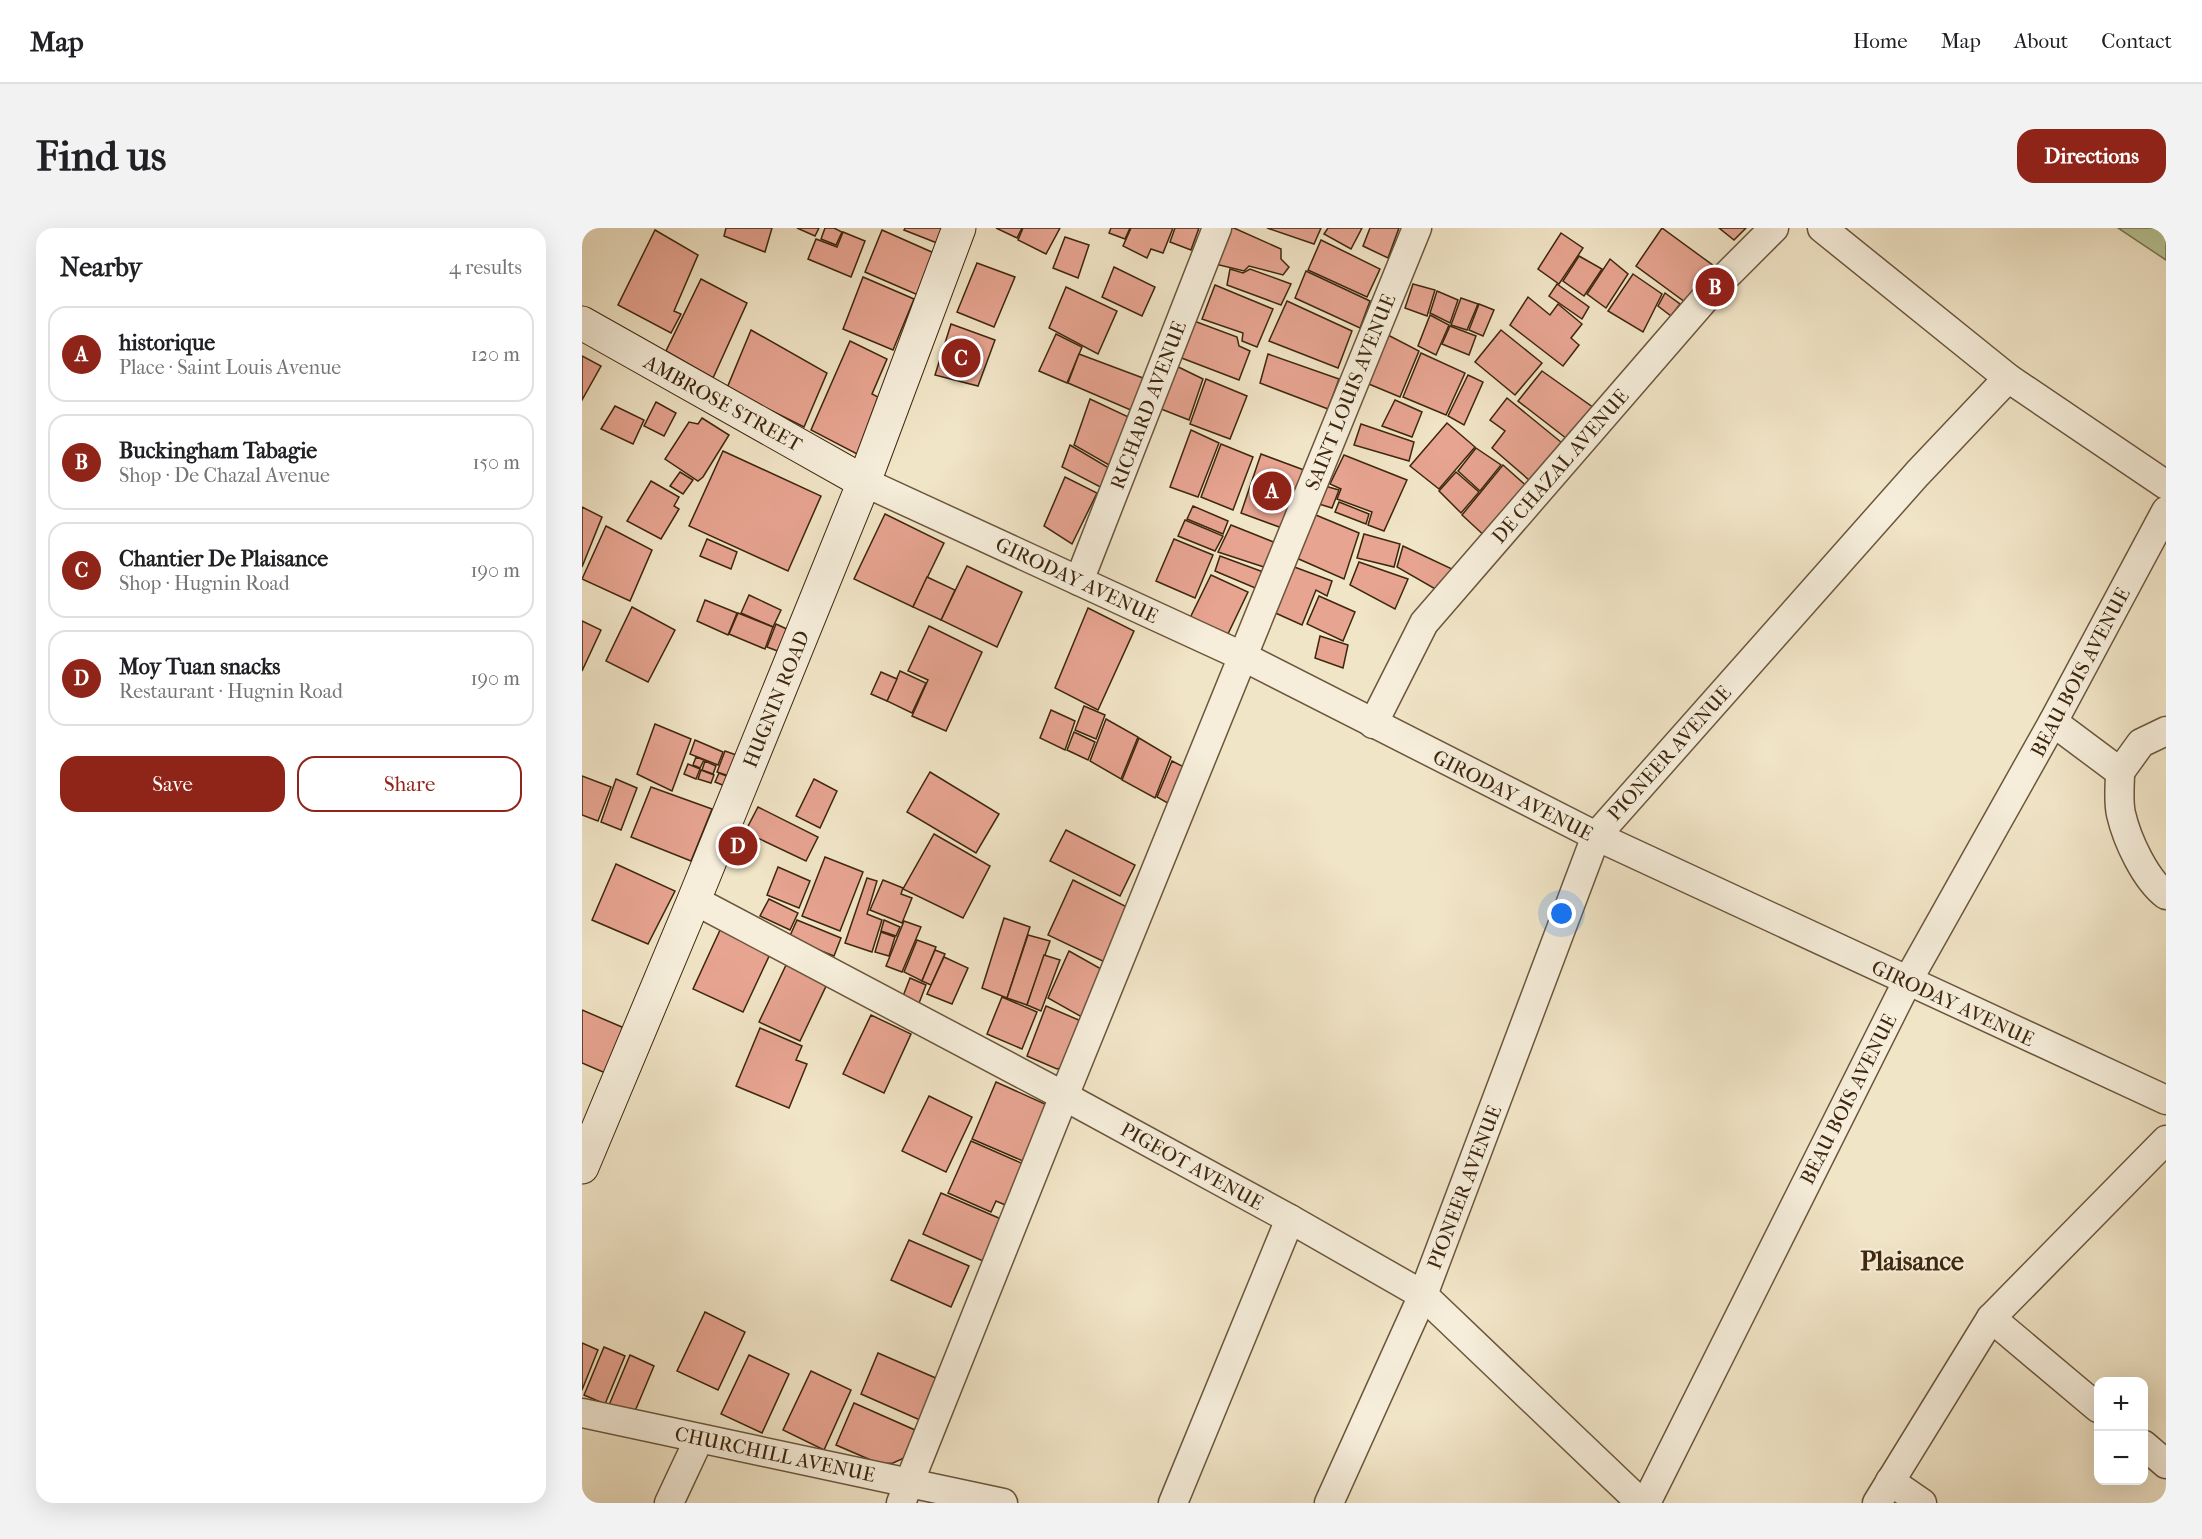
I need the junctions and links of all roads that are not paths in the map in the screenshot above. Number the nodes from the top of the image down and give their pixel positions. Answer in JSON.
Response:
{"nodes":[{"id":1,"x":959,"y":228,"type":"edge"},
{"id":2,"x":1218,"y":228,"type":"edge"},
{"id":3,"x":1417,"y":228,"type":"edge"},
{"id":4,"x":1774,"y":228,"type":"edge"},
{"id":5,"x":1822,"y":228,"type":"edge"},
{"id":6,"x":582,"y":324,"type":"edge"},
{"id":7,"x":2008,"y":378,"type":"junction"},
{"id":8,"x":864,"y":482,"type":"junction"},
{"id":9,"x":2166,"y":485,"type":"edge"},
{"id":10,"x":2166,"y":511,"type":"edge"},
{"id":11,"x":1079,"y":581,"type":"junction"},
{"id":12,"x":1242,"y":656,"type":"junction"},
{"id":13,"x":2053,"y":722,"type":"junction"},
{"id":14,"x":1373,"y":724,"type":"junction"},
{"id":15,"x":2166,"y":731,"type":"edge"},
{"id":16,"x":2120,"y":772,"type":"junction"},
{"id":17,"x":1596,"y":836,"type":"junction"},
{"id":18,"x":2166,"y":895,"type":"edge"},
{"id":19,"x":694,"y":900,"type":"junction"},
{"id":20,"x":1907,"y":982,"type":"junction"},
{"id":21,"x":1064,"y":1096,"type":"junction"},
{"id":22,"x":2166,"y":1100,"type":"edge"},
{"id":23,"x":2166,"y":1140,"type":"edge"},
{"id":24,"x":582,"y":1167,"type":"edge"},
{"id":25,"x":1290,"y":1219,"type":"junction"},
{"id":26,"x":1423,"y":1295,"type":"junction"},
{"id":27,"x":1991,"y":1318,"type":"junction"},
{"id":28,"x":2094,"y":1405,"type":"edge"},
{"id":29,"x":582,"y":1413,"type":"edge"},
{"id":30,"x":699,"y":1439,"type":"junction"},
{"id":31,"x":2148,"y":1448,"type":"edge"},
{"id":32,"x":2166,"y":1464,"type":"edge"},
{"id":33,"x":1883,"y":1492,"type":"edge"},
{"id":34,"x":905,"y":1493,"type":"edge"},
{"id":35,"x":669,"y":1503,"type":"edge"},
{"id":36,"x":1003,"y":1503,"type":"edge"},
{"id":37,"x":1173,"y":1503,"type":"edge"},
{"id":38,"x":1329,"y":1503,"type":"edge"},
{"id":39,"x":1643,"y":1503,"type":"edge"},
{"id":40,"x":1922,"y":1503,"type":"edge"}],
"edges":[{"from":1,"to":8,"type":"main road","name":"HUGNIN ROAD"},
{"from":2,"to":11,"type":"street","name":"RICHARD AVENUE"},
{"from":3,"to":12,"type":"street","name":"SAINT LOUIS AVENUE"},
{"from":4,"to":14,"type":"street","name":"DE CHAZAL AVENUE"},
{"from":5,"to":7,"type":"street"},
{"from":6,"to":8,"type":"main road","name":"AMBROSE STREET"},
{"from":7,"to":9,"type":"street"},
{"from":7,"to":17,"type":"street","name":"PIONEER AVENUE"},
{"from":8,"to":11,"type":"street","name":"GIRODAY AVENUE"},
{"from":8,"to":19,"type":"main road","name":"HUGNIN ROAD"},
{"from":10,"to":13,"type":"street","name":"BEAU BOIS AVENUE"},
{"from":11,"to":12,"type":"street","name":"GIRODAY AVENUE"},
{"from":12,"to":14,"type":"street","name":"GIRODAY AVENUE"},
{"from":12,"to":21,"type":"street","name":"SAINT LOUIS AVENUE"},
{"from":13,"to":16,"type":"street"},
{"from":13,"to":20,"type":"street","name":"BEAU BOIS AVENUE"},
{"from":14,"to":17,"type":"street","name":"GIRODAY AVENUE"},
{"from":15,"to":16,"type":"street"},
{"from":16,"to":18,"type":"street"},
{"from":17,"to":20,"type":"street","name":"GIRODAY AVENUE"},
{"from":17,"to":26,"type":"street","name":"PIONEER AVENUE"},
{"from":19,"to":21,"type":"street","name":"PIGEOT AVENUE"},
{"from":19,"to":24,"type":"main road","name":"HUGNIN ROAD"},
{"from":20,"to":22,"type":"street","name":"GIRODAY AVENUE"},
{"from":20,"to":39,"type":"street","name":"BEAU BOIS AVENUE"},
{"from":21,"to":25,"type":"street","name":"PIGEOT AVENUE"},
{"from":21,"to":34,"type":"street","name":"SAINT LOUIS AVENUE"},
{"from":23,"to":27,"type":"street"},
{"from":25,"to":26,"type":"street","name":"PIGEOT AVENUE"},
{"from":25,"to":37,"type":"street"},
{"from":26,"to":38,"type":"street","name":"PIONEER AVENUE"},
{"from":26,"to":39,"type":"street","name":"PIGEOT AVENUE"},
{"from":27,"to":28,"type":"street"},
{"from":27,"to":33,"type":"street"},
{"from":29,"to":30,"type":"street","name":"CHURCHILL AVENUE"},
{"from":30,"to":34,"type":"street","name":"CHURCHILL AVENUE"},
{"from":30,"to":35,"type":"street"},
{"from":31,"to":32,"type":"street"},
{"from":33,"to":40,"type":"street"},
{"from":34,"to":36,"type":"street","name":"CHURCHILL AVENUE"}]}
